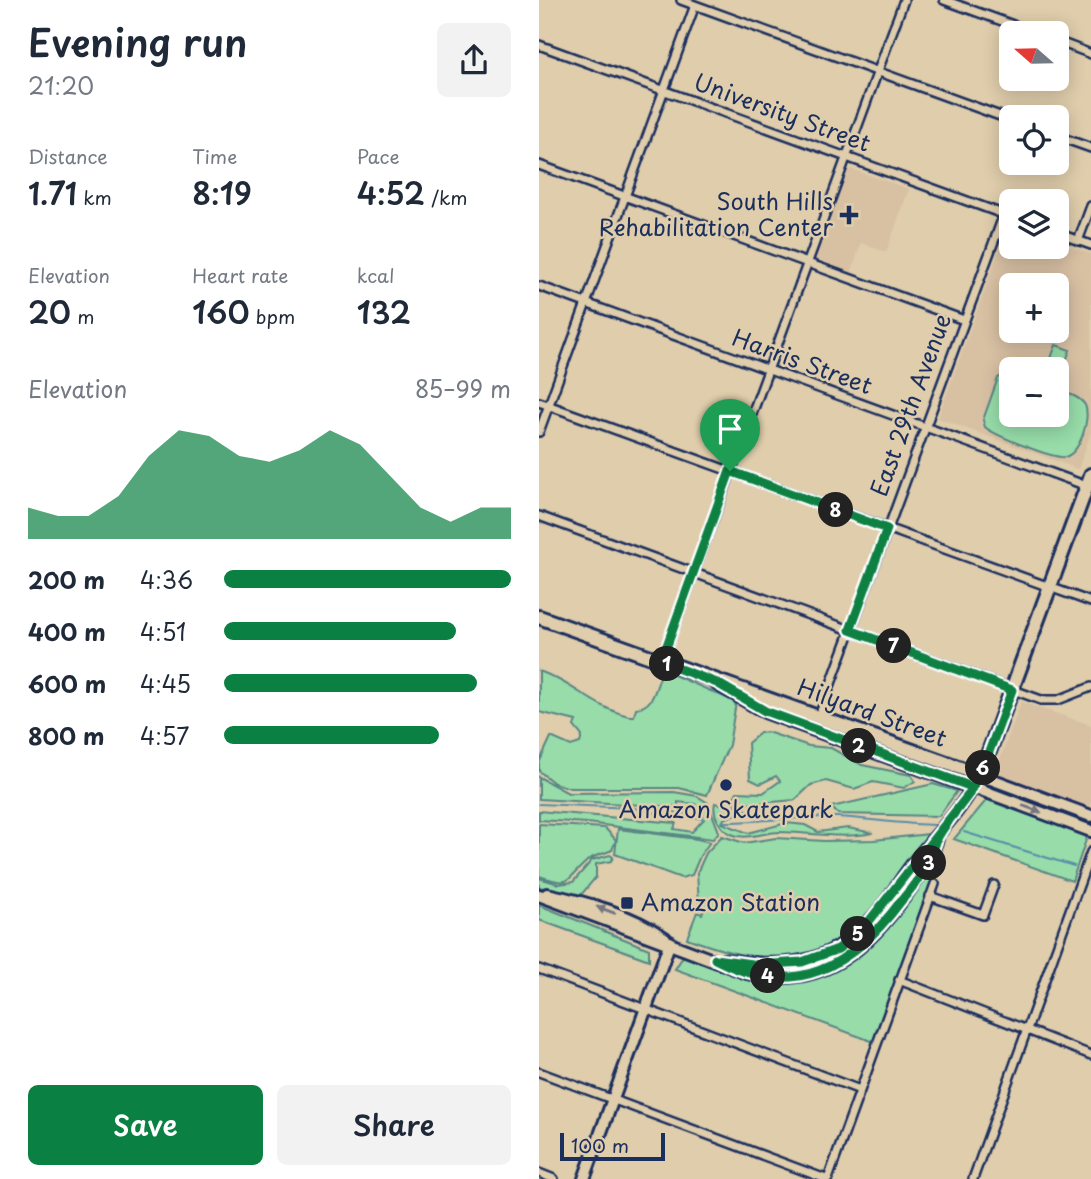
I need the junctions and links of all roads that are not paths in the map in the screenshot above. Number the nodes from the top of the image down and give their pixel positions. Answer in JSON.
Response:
{"nodes":[{"id":1,"x":681,"y":0,"type":"edge"},
{"id":2,"x":904,"y":0,"type":"edge"},
{"id":3,"x":944,"y":0,"type":"edge"},
{"id":4,"x":695,"y":5,"type":"junction"},
{"id":5,"x":1002,"y":21,"type":"edge"},
{"id":6,"x":539,"y":45,"type":"edge"},
{"id":7,"x":1069,"y":46,"type":"edge"},
{"id":8,"x":1091,"y":54,"type":"edge"},
{"id":9,"x":878,"y":71,"type":"junction"},
{"id":10,"x":664,"y":90,"type":"junction"},
{"id":11,"x":999,"y":116,"type":"edge"},
{"id":12,"x":1069,"y":140,"type":"edge"},
{"id":13,"x":1091,"y":148,"type":"edge"},
{"id":14,"x":845,"y":157,"type":"junction"},
{"id":15,"x":539,"y":165,"type":"edge"},
{"id":16,"x":625,"y":197,"type":"junction"},
{"id":17,"x":1091,"y":206,"type":"edge"},
{"id":18,"x":999,"y":212,"type":"edge"},
{"id":19,"x":999,"y":236,"type":"edge"},
{"id":20,"x":1069,"y":238,"type":"edge"},
{"id":21,"x":1078,"y":241,"type":"junction"},
{"id":22,"x":1091,"y":246,"type":"edge"},
{"id":23,"x":807,"y":263,"type":"junction"},
{"id":24,"x":539,"y":286,"type":"edge"},
{"id":25,"x":586,"y":303,"type":"junction"},
{"id":26,"x":964,"y":320,"type":"junction"},
{"id":27,"x":768,"y":370,"type":"junction"},
{"id":28,"x":539,"y":402,"type":"edge"},
{"id":29,"x":549,"y":405,"type":"junction"},
{"id":30,"x":925,"y":427,"type":"junction"},
{"id":31,"x":539,"y":432,"type":"edge"},
{"id":32,"x":730,"y":471,"type":"junction"},
{"id":33,"x":1090,"y":483,"type":"edge"},
{"id":34,"x":539,"y":516,"type":"edge"},
{"id":35,"x":887,"y":529,"type":"junction"},
{"id":36,"x":694,"y":572,"type":"junction"},
{"id":37,"x":1049,"y":588,"type":"junction"},
{"id":38,"x":1091,"y":602,"type":"edge"},
{"id":39,"x":539,"y":617,"type":"edge"},
{"id":40,"x":850,"y":630,"type":"junction"},
{"id":41,"x":661,"y":662,"type":"junction"},
{"id":42,"x":717,"y":683,"type":"junction"},
{"id":43,"x":1091,"y":687,"type":"edge"},
{"id":44,"x":1012,"y":690,"type":"junction"},
{"id":45,"x":818,"y":716,"type":"junction"},
{"id":46,"x":814,"y":729,"type":"junction"},
{"id":47,"x":980,"y":775,"type":"junction"},
{"id":48,"x":972,"y":787,"type":"junction"},
{"id":49,"x":1091,"y":816,"type":"edge"},
{"id":50,"x":1091,"y":831,"type":"edge"},
{"id":51,"x":1091,"y":852,"type":"edge"},
{"id":52,"x":935,"y":884,"type":"dead end"},
{"id":53,"x":994,"y":884,"type":"dead end"},
{"id":54,"x":539,"y":894,"type":"edge"},
{"id":55,"x":930,"y":896,"type":"junction"},
{"id":56,"x":670,"y":942,"type":"junction"},
{"id":57,"x":539,"y":969,"type":"edge"},
{"id":58,"x":899,"y":981,"type":"junction"},
{"id":59,"x":645,"y":1009,"type":"junction"},
{"id":60,"x":1027,"y":1030,"type":"junction"},
{"id":61,"x":1091,"y":1055,"type":"edge"},
{"id":62,"x":539,"y":1072,"type":"edge"},
{"id":63,"x":860,"y":1090,"type":"junction"},
{"id":64,"x":613,"y":1099,"type":"junction"},
{"id":65,"x":539,"y":1173,"type":"edge"},
{"id":66,"x":554,"y":1179,"type":"edge"},
{"id":67,"x":585,"y":1179,"type":"edge"},
{"id":68,"x":827,"y":1179,"type":"edge"},
{"id":69,"x":973,"y":1179,"type":"edge"}],
"edges":[{"from":1,"to":4,"type":"street"},
{"from":2,"to":9,"type":"street"},
{"from":3,"to":5,"type":"street"},
{"from":4,"to":9,"type":"street"},
{"from":4,"to":10,"type":"street"},
{"from":6,"to":10,"type":"street","name":"University Street"},
{"from":7,"to":8,"type":"street"},
{"from":9,"to":11,"type":"street"},
{"from":9,"to":14,"type":"street"},
{"from":10,"to":14,"type":"street","name":"University Street"},
{"from":10,"to":16,"type":"street"},
{"from":12,"to":13,"type":"street"},
{"from":14,"to":18,"type":"street","name":"University Street"},
{"from":14,"to":23,"type":"street"},
{"from":15,"to":16,"type":"street"},
{"from":16,"to":23,"type":"street"},
{"from":16,"to":25,"type":"street"},
{"from":17,"to":21,"type":"street"},
{"from":19,"to":26,"type":"street","name":"East 29th Avenue"},
{"from":20,"to":21,"type":"street"},
{"from":21,"to":22,"type":"street"},
{"from":23,"to":26,"type":"street"},
{"from":23,"to":27,"type":"street"},
{"from":24,"to":25,"type":"street","name":"Harris Street"},
{"from":25,"to":27,"type":"street","name":"Harris Street"},
{"from":25,"to":29,"type":"street"},
{"from":26,"to":30,"type":"street","name":"East 29th Avenue"},
{"from":27,"to":30,"type":"street","name":"Harris Street"},
{"from":27,"to":32,"type":"street"},
{"from":28,"to":29,"type":"street"},
{"from":29,"to":31,"type":"street"},
{"from":29,"to":32,"type":"street"},
{"from":30,"to":33,"type":"street","name":"Harris Street"},
{"from":30,"to":35,"type":"street","name":"East 29th Avenue"},
{"from":32,"to":35,"type":"street"},
{"from":32,"to":36,"type":"street"},
{"from":33,"to":37,"type":"main road"},
{"from":34,"to":36,"type":"street"},
{"from":35,"to":37,"type":"street"},
{"from":35,"to":40,"type":"street","name":"East 29th Avenue"},
{"from":36,"to":40,"type":"street"},
{"from":36,"to":41,"type":"street"},
{"from":37,"to":38,"type":"street"},
{"from":37,"to":44,"type":"main road"},
{"from":39,"to":41,"type":"main road","name":"Hilyard Street"},
{"from":40,"to":44,"type":"street"},
{"from":40,"to":45,"type":"street","name":"East 29th Avenue"},
{"from":41,"to":42,"type":"main road","name":"Hilyard Street"},
{"from":42,"to":45,"type":"main road","name":"Hilyard Street"},
{"from":42,"to":46,"type":"main road","name":"Hilyard Street"},
{"from":43,"to":44,"type":"street"},
{"from":44,"to":47,"type":"main road"},
{"from":45,"to":46,"type":"street","name":"East 29th Avenue"},
{"from":45,"to":47,"type":"main road","name":"Hilyard Street"},
{"from":46,"to":48,"type":"main road","name":"Hilyard Street"},
{"from":47,"to":48,"type":"main road"},
{"from":47,"to":49,"type":"main road","name":"Hilyard Street"},
{"from":48,"to":50,"type":"main road","name":"Hilyard Street","one_way":true},
{"from":48,"to":56,"type":"main road"},
{"from":51,"to":60,"type":"street"},
{"from":52,"to":55,"type":"street"},
{"from":53,"to":55,"type":"street"},
{"from":54,"to":56,"type":"main road"},
{"from":55,"to":58,"type":"street"},
{"from":56,"to":59,"type":"main road"},
{"from":57,"to":59,"type":"street"},
{"from":58,"to":60,"type":"street"},
{"from":58,"to":63,"type":"street"},
{"from":59,"to":63,"type":"street"},
{"from":59,"to":64,"type":"main road"},
{"from":60,"to":61,"type":"street"},
{"from":60,"to":69,"type":"street"},
{"from":62,"to":64,"type":"street"},
{"from":63,"to":68,"type":"street"},
{"from":64,"to":67,"type":"main road"},
{"from":64,"to":68,"type":"street"},
{"from":65,"to":66,"type":"street"}]}
